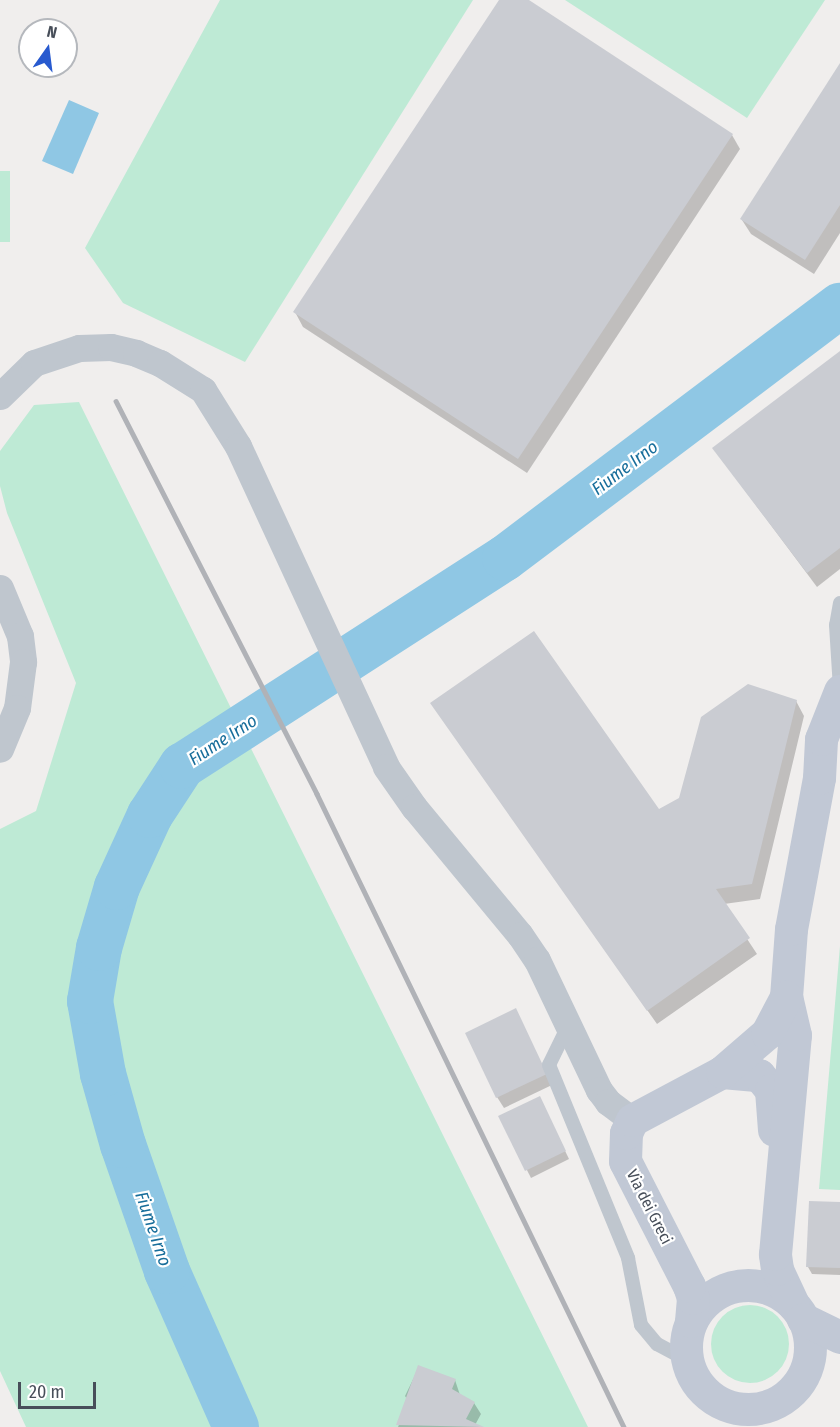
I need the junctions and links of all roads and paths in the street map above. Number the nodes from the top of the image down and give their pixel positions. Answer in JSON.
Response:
{"nodes":[{"id":1,"x":0,"y":396,"type":"edge"},
{"id":2,"x":0,"y":588,"type":"edge"},
{"id":3,"x":838,"y":614,"type":"edge"},
{"id":4,"x":840,"y":690,"type":"edge"},
{"id":5,"x":840,"y":738,"type":"edge"},
{"id":6,"x":0,"y":749,"type":"edge"},
{"id":7,"x":819,"y":778,"type":"junction"},
{"id":8,"x":786,"y":997,"type":"junction"},
{"id":9,"x":568,"y":1026,"type":"junction"},
{"id":10,"x":722,"y":1072,"type":"junction"},
{"id":11,"x":632,"y":1120,"type":"junction"},
{"id":12,"x":777,"y":1216,"type":"junction"},
{"id":13,"x":798,"y":1311,"type":"junction"},
{"id":14,"x":691,"y":1321,"type":"junction"},
{"id":15,"x":840,"y":1337,"type":"edge"},
{"id":16,"x":687,"y":1360,"type":"junction"},
{"id":17,"x":744,"y":1418,"type":"edge"}],
"edges":[{"from":1,"to":9,"type":"street"},
{"from":2,"to":6,"type":"street"},
{"from":3,"to":4,"type":"lane"},
{"from":4,"to":7,"type":"main road"},
{"from":5,"to":7,"type":"main road"},
{"from":7,"to":8,"type":"main road"},
{"from":8,"to":10,"type":"main road"},
{"from":8,"to":12,"type":"main road"},
{"from":9,"to":11,"type":"street"},
{"from":9,"to":16,"type":"lane"},
{"from":10,"to":11,"type":"main road"},
{"from":10,"to":12,"type":"main road"},
{"from":11,"to":14,"type":"main road","name":"Via dei Greci"},
{"from":12,"to":13,"type":"main road"},
{"from":13,"to":14,"type":"main road"},
{"from":13,"to":15,"type":"main road"},
{"from":13,"to":17,"type":"main road"},
{"from":14,"to":16,"type":"main road"},
{"from":16,"to":17,"type":"main road"}]}
